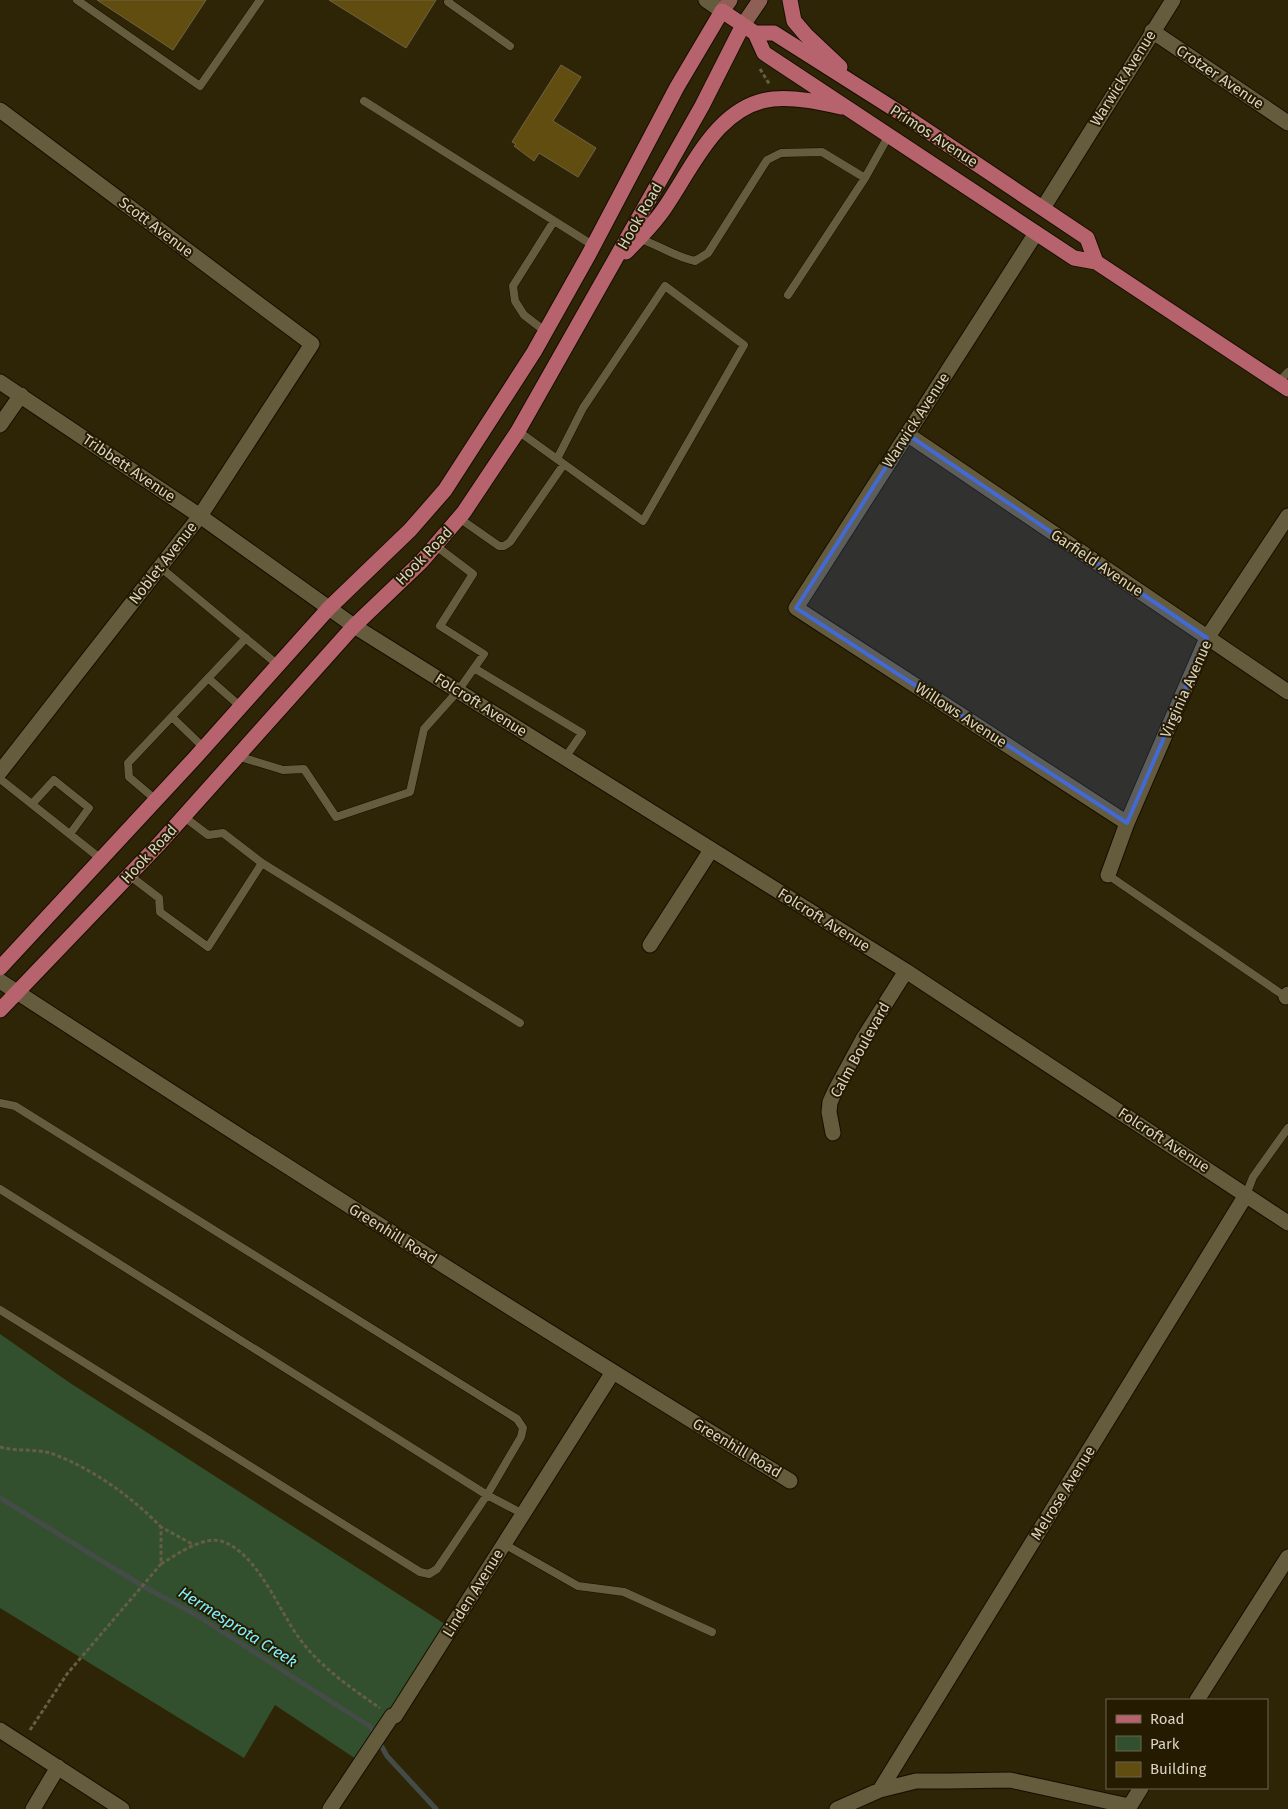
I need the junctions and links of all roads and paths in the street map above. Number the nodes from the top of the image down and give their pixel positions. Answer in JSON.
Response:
{"nodes":[{"id":1,"x":77,"y":0,"type":"edge"},
{"id":2,"x":260,"y":0,"type":"edge"},
{"id":3,"x":449,"y":0,"type":"edge"},
{"id":4,"x":706,"y":0,"type":"edge"},
{"id":5,"x":760,"y":0,"type":"edge"},
{"id":6,"x":790,"y":0,"type":"edge"},
{"id":7,"x":1173,"y":0,"type":"edge"},
{"id":8,"x":726,"y":6,"type":"edge"},
{"id":9,"x":749,"y":29,"type":"junction"},
{"id":10,"x":1152,"y":31,"type":"junction"},
{"id":11,"x":510,"y":46,"type":"dead end"},
{"id":12,"x":754,"y":60,"type":"dead end"},
{"id":13,"x":862,"y":89,"type":"junction"},
{"id":14,"x":775,"y":93,"type":"dead end"},
{"id":15,"x":364,"y":101,"type":"dead end"},
{"id":16,"x":850,"y":109,"type":"junction"},
{"id":17,"x":0,"y":110,"type":"edge"},
{"id":18,"x":1288,"y":123,"type":"edge"},
{"id":19,"x":889,"y":135,"type":"junction"},
{"id":20,"x":865,"y":178,"type":"junction"},
{"id":21,"x":1043,"y":208,"type":"junction"},
{"id":22,"x":554,"y":221,"type":"junction"},
{"id":23,"x":1036,"y":233,"type":"junction"},
{"id":24,"x":640,"y":238,"type":"junction"},
{"id":25,"x":594,"y":246,"type":"junction"},
{"id":26,"x":1096,"y":262,"type":"junction"},
{"id":27,"x":611,"y":268,"type":"junction"},
{"id":28,"x":788,"y":295,"type":"dead end"},
{"id":29,"x":546,"y":332,"type":"junction"},
{"id":30,"x":312,"y":344,"type":"joint"},
{"id":31,"x":1285,"y":381,"type":"edge"},
{"id":32,"x":0,"y":382,"type":"edge"},
{"id":33,"x":22,"y":395,"type":"junction"},
{"id":34,"x":0,"y":425,"type":"edge"},
{"id":35,"x":518,"y":431,"type":"junction"},
{"id":36,"x":907,"y":434,"type":"junction"},
{"id":37,"x":557,"y":459,"type":"junction"},
{"id":38,"x":564,"y":464,"type":"junction"},
{"id":39,"x":200,"y":516,"type":"junction"},
{"id":40,"x":1288,"y":516,"type":"edge"},
{"id":41,"x":459,"y":518,"type":"junction"},
{"id":42,"x":436,"y":546,"type":"junction"},
{"id":43,"x":160,"y":567,"type":"junction"},
{"id":44,"x":329,"y":608,"type":"junction"},
{"id":45,"x":796,"y":608,"type":"joint"},
{"id":46,"x":354,"y":626,"type":"junction"},
{"id":47,"x":246,"y":638,"type":"junction"},
{"id":48,"x":1207,"y":638,"type":"junction"},
{"id":49,"x":278,"y":665,"type":"junction"},
{"id":50,"x":474,"y":668,"type":"junction"},
{"id":51,"x":208,"y":678,"type":"junction"},
{"id":52,"x":458,"y":691,"type":"junction"},
{"id":53,"x":1288,"y":692,"type":"edge"},
{"id":54,"x":241,"y":707,"type":"junction"},
{"id":55,"x":172,"y":717,"type":"junction"},
{"id":56,"x":204,"y":748,"type":"junction"},
{"id":57,"x":238,"y":756,"type":"junction"},
{"id":58,"x":565,"y":758,"type":"junction"},
{"id":59,"x":0,"y":772,"type":"edge"},
{"id":60,"x":0,"y":779,"type":"edge"},
{"id":61,"x":156,"y":800,"type":"junction"},
{"id":62,"x":32,"y":804,"type":"junction"},
{"id":63,"x":184,"y":816,"type":"junction"},
{"id":64,"x":1127,"y":823,"type":"junction"},
{"id":65,"x":70,"y":834,"type":"junction"},
{"id":66,"x":710,"y":850,"type":"junction"},
{"id":67,"x":102,"y":859,"type":"junction"},
{"id":68,"x":262,"y":863,"type":"junction"},
{"id":69,"x":1108,"y":875,"type":"joint"},
{"id":70,"x":129,"y":876,"type":"junction"},
{"id":71,"x":650,"y":945,"type":"dead end"},
{"id":72,"x":0,"y":968,"type":"edge"},
{"id":73,"x":906,"y":971,"type":"junction"},
{"id":74,"x":0,"y":981,"type":"edge"},
{"id":75,"x":18,"y":993,"type":"junction"},
{"id":76,"x":1287,"y":997,"type":"edge"},
{"id":77,"x":0,"y":1010,"type":"edge"},
{"id":78,"x":520,"y":1024,"type":"dead end"},
{"id":79,"x":0,"y":1103,"type":"edge"},
{"id":80,"x":1288,"y":1128,"type":"edge"},
{"id":81,"x":833,"y":1133,"type":"dead end"},
{"id":82,"x":0,"y":1189,"type":"edge"},
{"id":83,"x":1246,"y":1195,"type":"junction"},
{"id":84,"x":1288,"y":1223,"type":"edge"},
{"id":85,"x":0,"y":1310,"type":"edge"},
{"id":86,"x":612,"y":1372,"type":"junction"},
{"id":87,"x":0,"y":1447,"type":"edge"},
{"id":88,"x":790,"y":1481,"type":"dead end"},
{"id":89,"x":488,"y":1495,"type":"junction"},
{"id":90,"x":523,"y":1514,"type":"junction"},
{"id":91,"x":161,"y":1528,"type":"junction"},
{"id":92,"x":194,"y":1544,"type":"junction"},
{"id":93,"x":504,"y":1544,"type":"junction"},
{"id":94,"x":1288,"y":1557,"type":"edge"},
{"id":95,"x":162,"y":1564,"type":"junction"},
{"id":96,"x":712,"y":1632,"type":"dead end"},
{"id":97,"x":1198,"y":1699,"type":"edge"},
{"id":98,"x":392,"y":1716,"type":"junction"},
{"id":99,"x":0,"y":1730,"type":"edge"},
{"id":100,"x":30,"y":1730,"type":"dead end"},
{"id":101,"x":58,"y":1767,"type":"junction"},
{"id":102,"x":1140,"y":1789,"type":"edge"},
{"id":103,"x":880,"y":1790,"type":"junction"},
{"id":104,"x":1128,"y":1808,"type":"edge"},
{"id":105,"x":33,"y":1809,"type":"edge"},
{"id":106,"x":122,"y":1809,"type":"edge"},
{"id":107,"x":330,"y":1809,"type":"edge"},
{"id":108,"x":837,"y":1809,"type":"edge"}],
"edges":[{"from":1,"to":2,"type":"lane"},
{"from":3,"to":11,"type":"lane"},
{"from":4,"to":8,"type":"street","name":"Primos Avenue"},
{"from":5,"to":9,"type":"street"},
{"from":6,"to":13,"type":"main road"},
{"from":7,"to":10,"type":"street","name":"Warwick Avenue"},
{"from":8,"to":9,"type":"main road","name":"Primos Avenue"},
{"from":8,"to":25,"type":"main road","name":"Hook Road"},
{"from":9,"to":13,"type":"main road","name":"Primos Avenue"},
{"from":9,"to":16,"type":"main road","name":"Primos Avenue"},
{"from":9,"to":27,"type":"main road","name":"Hook Road"},
{"from":10,"to":18,"type":"street","name":"Crotzer Avenue"},
{"from":10,"to":21,"type":"street","name":"Warwick Avenue"},
{"from":12,"to":14,"type":"path"},
{"from":13,"to":21,"type":"main road","name":"Primos Avenue"},
{"from":15,"to":22,"type":"lane"},
{"from":16,"to":19,"type":"main road","name":"Primos Avenue"},
{"from":16,"to":24,"type":"main road"},
{"from":17,"to":30,"type":"street","name":"Scott Avenue"},
{"from":19,"to":20,"type":"lane"},
{"from":19,"to":23,"type":"main road","name":"Primos Avenue"},
{"from":20,"to":24,"type":"lane"},
{"from":20,"to":28,"type":"lane"},
{"from":21,"to":26,"type":"main road","name":"Primos Avenue"},
{"from":22,"to":25,"type":"lane"},
{"from":22,"to":29,"type":"lane"},
{"from":23,"to":26,"type":"main road","name":"Primos Avenue"},
{"from":23,"to":36,"type":"street","name":"Warwick Avenue"},
{"from":24,"to":27,"type":"main road"},
{"from":25,"to":29,"type":"main road","name":"Hook Road"},
{"from":26,"to":31,"type":"main road","name":"Primos Avenue"},
{"from":27,"to":35,"type":"main road","name":"Hook Road"},
{"from":29,"to":44,"type":"main road","name":"Hook Road"},
{"from":30,"to":39,"type":"street","name":"Noblet Avenue"},
{"from":32,"to":33,"type":"street","name":"Tribbett Avenue"},
{"from":33,"to":34,"type":"street"},
{"from":33,"to":39,"type":"street","name":"Tribbett Avenue"},
{"from":35,"to":37,"type":"lane"},
{"from":35,"to":41,"type":"main road","name":"Hook Road"},
{"from":36,"to":45,"type":"street","name":"Warwick Avenue"},
{"from":36,"to":48,"type":"street","name":"Garfield Avenue"},
{"from":37,"to":38,"type":"lane"},
{"from":37,"to":38,"type":"lane"},
{"from":38,"to":41,"type":"lane"},
{"from":39,"to":43,"type":"street","name":"Noblet Avenue"},
{"from":39,"to":44,"type":"street","name":"Tribbett Avenue"},
{"from":40,"to":48,"type":"street","name":"Virginia Avenue"},
{"from":41,"to":42,"type":"main road","name":"Hook Road"},
{"from":42,"to":46,"type":"main road","name":"Hook Road"},
{"from":42,"to":50,"type":"lane"},
{"from":43,"to":47,"type":"lane"},
{"from":43,"to":59,"type":"street","name":"Noblet Avenue"},
{"from":44,"to":46,"type":"street","name":"Tribbett Avenue"},
{"from":44,"to":49,"type":"main road","name":"Hook Road"},
{"from":45,"to":64,"type":"street","name":"Willows Avenue"},
{"from":46,"to":52,"type":"street","name":"Folcroft Avenue"},
{"from":46,"to":57,"type":"main road","name":"Hook Road"},
{"from":47,"to":49,"type":"lane"},
{"from":47,"to":51,"type":"lane"},
{"from":48,"to":53,"type":"street","name":"Garfield Avenue"},
{"from":48,"to":64,"type":"street","name":"Virginia Avenue"},
{"from":49,"to":54,"type":"main road","name":"Hook Road"},
{"from":50,"to":52,"type":"lane"},
{"from":50,"to":58,"type":"lane"},
{"from":51,"to":54,"type":"lane"},
{"from":51,"to":55,"type":"lane"},
{"from":52,"to":57,"type":"lane"},
{"from":52,"to":58,"type":"street","name":"Folcroft Avenue"},
{"from":54,"to":56,"type":"main road","name":"Hook Road"},
{"from":55,"to":56,"type":"lane"},
{"from":55,"to":61,"type":"lane"},
{"from":56,"to":61,"type":"main road","name":"Hook Road"},
{"from":57,"to":63,"type":"main road","name":"Hook Road"},
{"from":58,"to":66,"type":"street","name":"Folcroft Avenue"},
{"from":60,"to":62,"type":"lane"},
{"from":61,"to":67,"type":"main road","name":"Hook Road"},
{"from":62,"to":65,"type":"lane"},
{"from":62,"to":65,"type":"lane"},
{"from":63,"to":68,"type":"lane"},
{"from":63,"to":70,"type":"main road","name":"Hook Road"},
{"from":64,"to":69,"type":"street","name":"Virginia Avenue"},
{"from":65,"to":67,"type":"lane"},
{"from":66,"to":71,"type":"street"},
{"from":66,"to":73,"type":"street","name":"Folcroft Avenue"},
{"from":67,"to":72,"type":"main road","name":"Hook Road"},
{"from":68,"to":70,"type":"lane"},
{"from":68,"to":78,"type":"lane"},
{"from":69,"to":76,"type":"lane"},
{"from":70,"to":75,"type":"main road","name":"Hook Road"},
{"from":73,"to":81,"type":"street","name":"Calm Boulevard"},
{"from":73,"to":83,"type":"street","name":"Folcroft Avenue"},
{"from":74,"to":75,"type":"street","name":"Greenhill Road"},
{"from":75,"to":77,"type":"main road","name":"Hook Road"},
{"from":75,"to":86,"type":"street","name":"Greenhill Road"},
{"from":79,"to":89,"type":"lane"},
{"from":80,"to":83,"type":"lane"},
{"from":82,"to":89,"type":"lane"},
{"from":83,"to":84,"type":"street","name":"Folcroft Avenue"},
{"from":83,"to":103,"type":"street","name":"Melrose Avenue"},
{"from":85,"to":89,"type":"lane"},
{"from":86,"to":88,"type":"street","name":"Greenhill Road"},
{"from":86,"to":90,"type":"street","name":"Linden Avenue"},
{"from":87,"to":91,"type":"path"},
{"from":89,"to":90,"type":"lane"},
{"from":90,"to":93,"type":"street","name":"Linden Avenue"},
{"from":91,"to":92,"type":"path"},
{"from":91,"to":95,"type":"path"},
{"from":92,"to":95,"type":"path"},
{"from":92,"to":98,"type":"path"},
{"from":93,"to":96,"type":"lane"},
{"from":93,"to":98,"type":"street","name":"Linden Avenue"},
{"from":94,"to":97,"type":"street"},
{"from":95,"to":100,"type":"path"},
{"from":98,"to":107,"type":"street","name":"Linden Avenue"},
{"from":99,"to":101,"type":"street"},
{"from":101,"to":105,"type":"street"},
{"from":101,"to":106,"type":"street"},
{"from":102,"to":104,"type":"street"},
{"from":103,"to":104,"type":"street"},
{"from":103,"to":108,"type":"street"}]}
